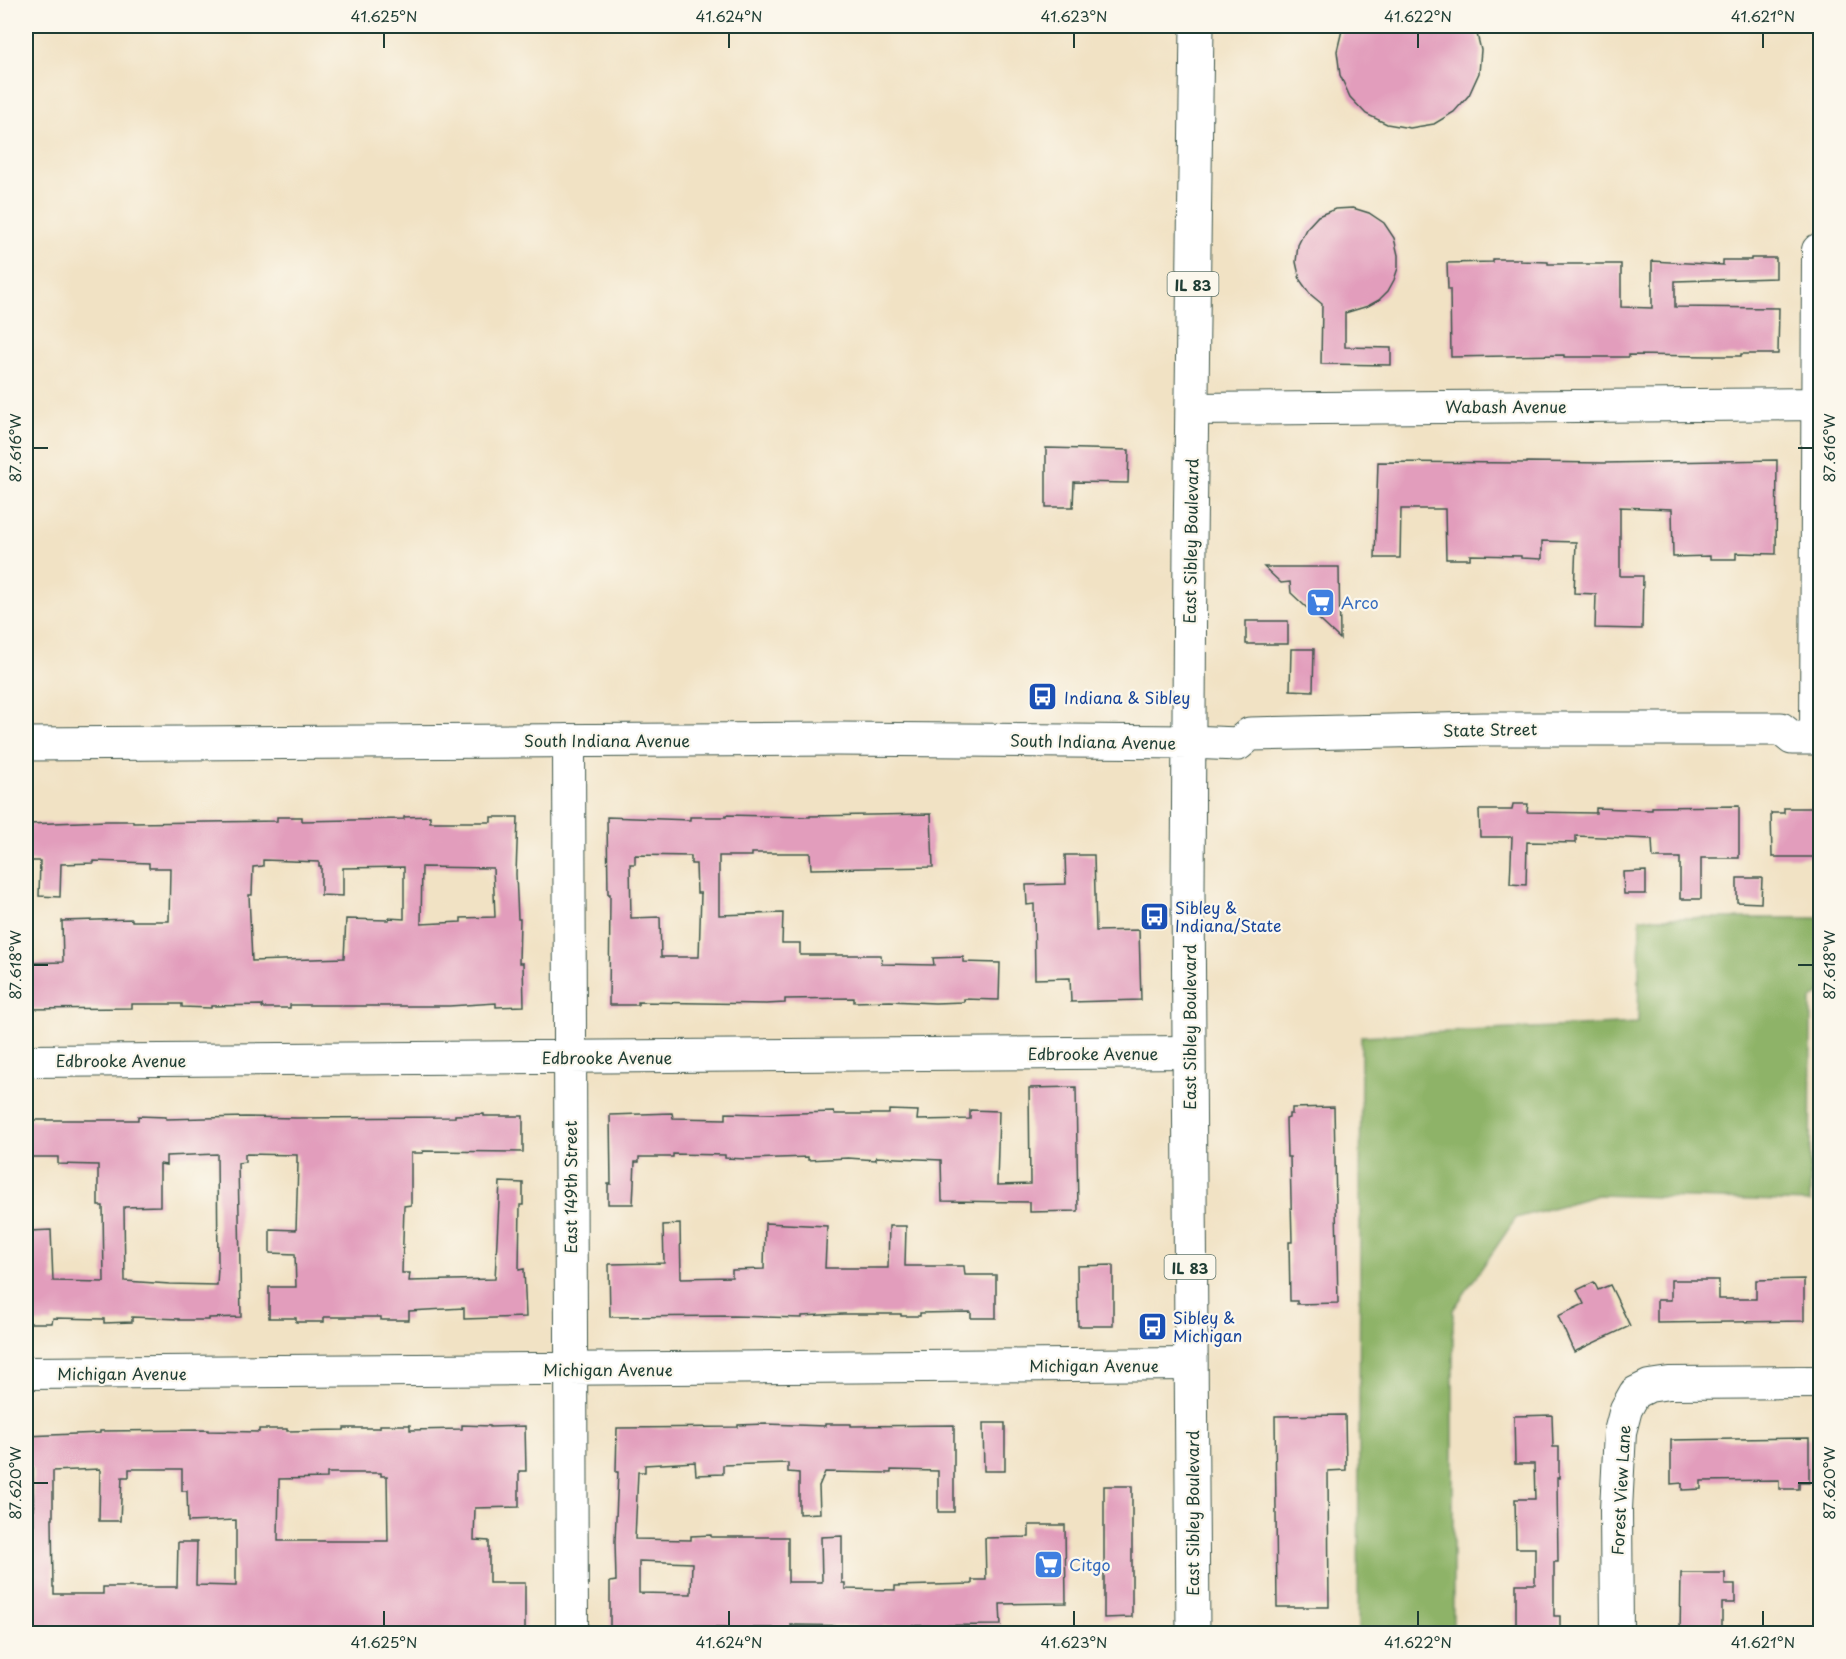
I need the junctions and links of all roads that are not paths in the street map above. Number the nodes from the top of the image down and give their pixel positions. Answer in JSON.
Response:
{"nodes":[{"id":1,"x":1197,"y":26,"type":"edge"},
{"id":2,"x":1818,"y":250,"type":"dead end"},
{"id":3,"x":1819,"y":404,"type":"edge"},
{"id":4,"x":1192,"y":409,"type":"junction"},
{"id":5,"x":1810,"y":738,"type":"edge"},
{"id":6,"x":569,"y":740,"type":"junction"},
{"id":7,"x":1189,"y":742,"type":"junction"},
{"id":8,"x":26,"y":744,"type":"edge"},
{"id":9,"x":1189,"y":1052,"type":"junction"},
{"id":10,"x":570,"y":1057,"type":"junction"},
{"id":11,"x":26,"y":1061,"type":"edge"},
{"id":12,"x":1191,"y":1364,"type":"junction"},
{"id":13,"x":571,"y":1369,"type":"junction"},
{"id":14,"x":26,"y":1373,"type":"edge"},
{"id":15,"x":1821,"y":1382,"type":"edge"},
{"id":16,"x":572,"y":1634,"type":"edge"},
{"id":17,"x":1193,"y":1634,"type":"edge"},
{"id":18,"x":1617,"y":1634,"type":"edge"}],
"edges":[{"from":1,"to":4,"type":"main road","name":"East Sibley Boulevard","number":"IL 83"},
{"from":2,"to":3,"type":"street"},
{"from":3,"to":4,"type":"street","name":"Wabash Avenue"},
{"from":3,"to":5,"type":"street"},
{"from":4,"to":7,"type":"main road","name":"East Sibley Boulevard","number":"IL 83"},
{"from":5,"to":7,"type":"main road","name":"State Street"},
{"from":6,"to":7,"type":"main road","name":"South Indiana Avenue"},
{"from":6,"to":8,"type":"main road","name":"South Indiana Avenue"},
{"from":6,"to":10,"type":"street","name":"East 149th Street"},
{"from":7,"to":9,"type":"main road","name":"East Sibley Boulevard","number":"IL 83"},
{"from":9,"to":10,"type":"street","name":"Edbrooke Avenue"},
{"from":9,"to":12,"type":"main road","name":"East Sibley Boulevard","number":"IL 83"},
{"from":10,"to":11,"type":"street","name":"Edbrooke Avenue"},
{"from":10,"to":13,"type":"street","name":"East 149th Street"},
{"from":12,"to":13,"type":"street","name":"Michigan Avenue"},
{"from":12,"to":17,"type":"main road","name":"East Sibley Boulevard","number":"IL 83"},
{"from":13,"to":14,"type":"street","name":"Michigan Avenue"},
{"from":13,"to":16,"type":"street","name":"East 149th Street"},
{"from":15,"to":18,"type":"street","name":"Forest View Lane"}]}
